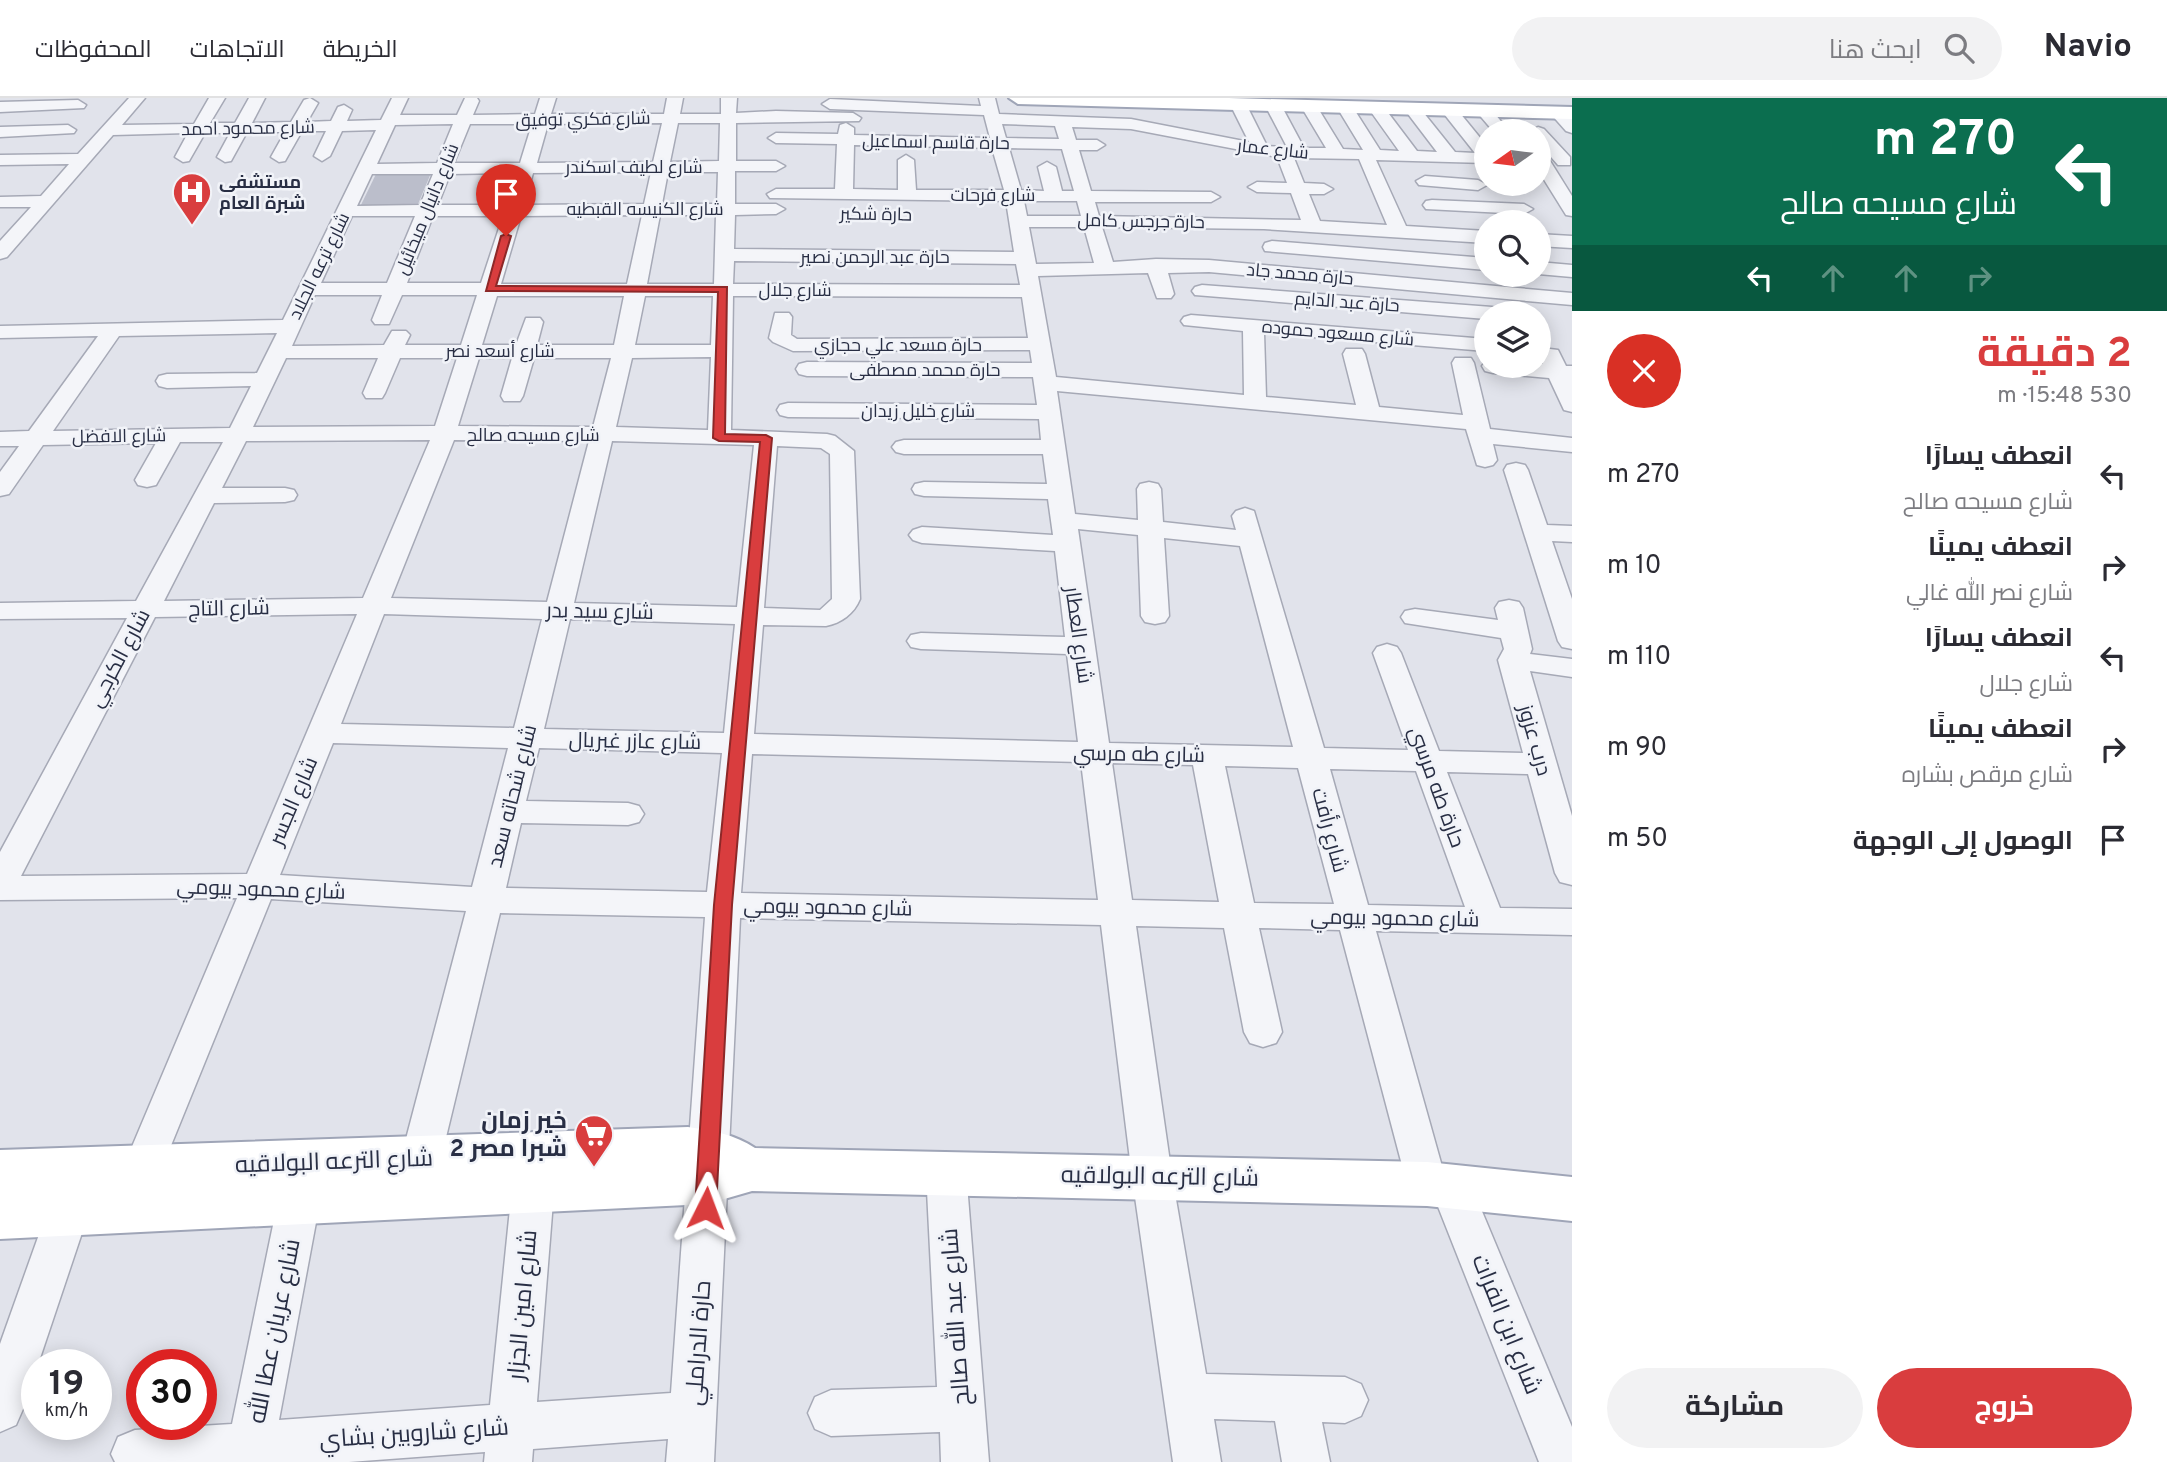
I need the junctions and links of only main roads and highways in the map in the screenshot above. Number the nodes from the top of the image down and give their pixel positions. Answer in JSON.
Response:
{"nodes":[{"id":1,"x":1018,"y":98,"type":"edge"},
{"id":2,"x":1247,"y":102,"type":"edge"},
{"id":3,"x":1304,"y":105,"type":"edge"},
{"id":4,"x":1567,"y":111,"type":"edge"},
{"id":5,"x":721,"y":1167,"type":"junction"},
{"id":6,"x":0,"y":1172,"type":"edge"},
{"id":7,"x":1572,"y":1199,"type":"edge"},
{"id":8,"x":0,"y":1216,"type":"edge"}],
"edges":[{"from":1,"to":2,"type":"main road"},
{"from":2,"to":3,"type":"main road"},
{"from":2,"to":3,"type":"main road"},
{"from":3,"to":4,"type":"main road"},
{"from":3,"to":4,"type":"main road"},
{"from":5,"to":6,"type":"main road","name":"شارع الترعه البولاقيه"},
{"from":5,"to":7,"type":"main road","name":"شارع الترعه البولاقيه"},
{"from":5,"to":8,"type":"main road","name":"شارع الترعه البولاقيه"}]}
